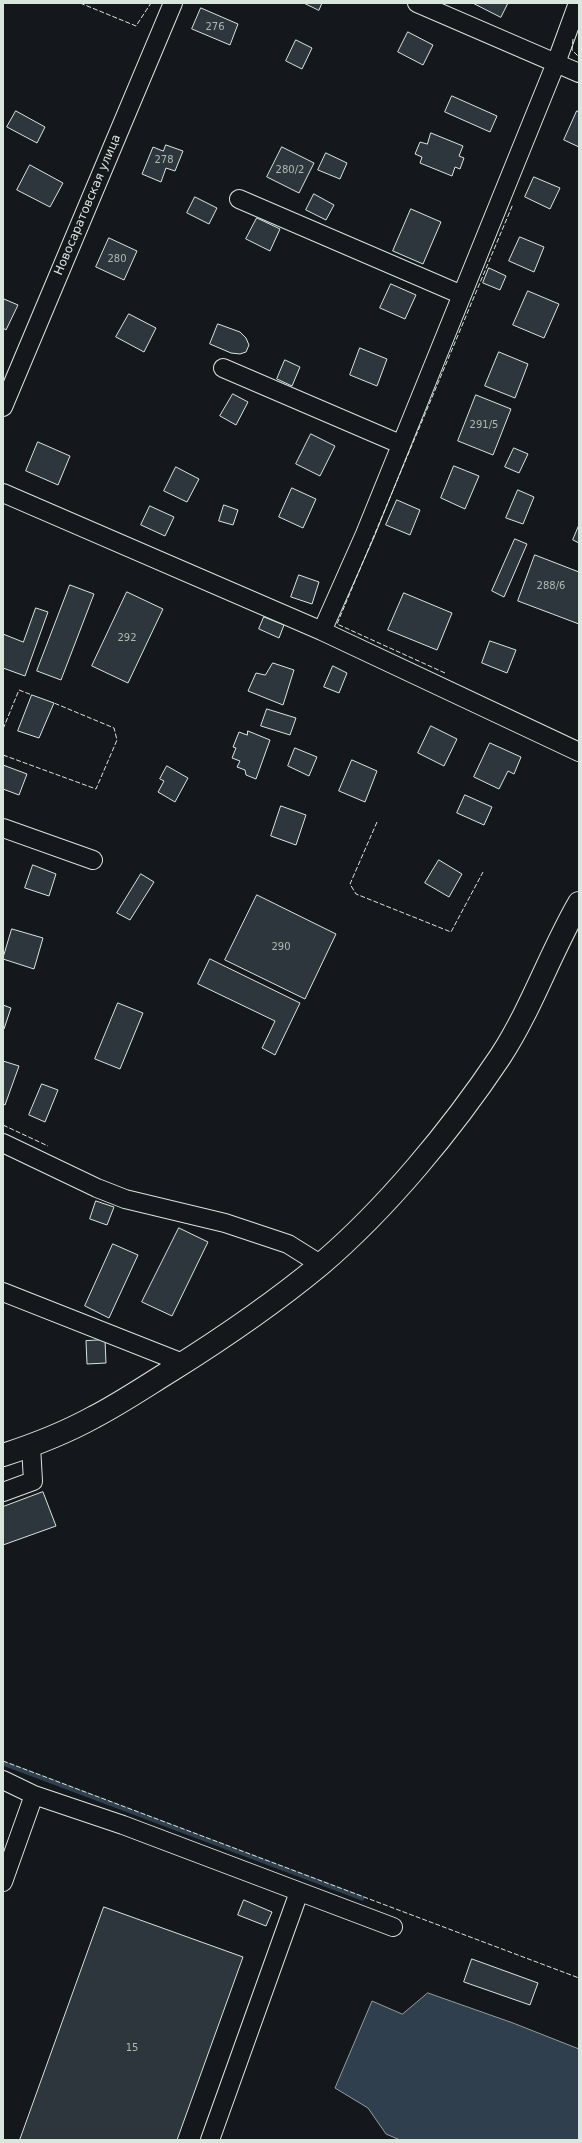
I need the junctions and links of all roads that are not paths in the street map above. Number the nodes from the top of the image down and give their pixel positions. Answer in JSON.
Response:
{"nodes":[{"id":1,"x":173,"y":3,"type":"edge"},
{"id":2,"x":417,"y":3,"type":"edge"},
{"id":3,"x":578,"y":3,"type":"edge"},
{"id":4,"x":556,"y":63,"type":"junction"},
{"id":5,"x":579,"y":73,"type":"edge"},
{"id":6,"x":239,"y":199,"type":"dead end"},
{"id":7,"x":462,"y":295,"type":"junction"},
{"id":8,"x":223,"y":368,"type":"dead end"},
{"id":9,"x":3,"y":407,"type":"edge"},
{"id":10,"x":400,"y":444,"type":"junction"},
{"id":11,"x":3,"y":493,"type":"edge"},
{"id":12,"x":322,"y":631,"type":"junction"},
{"id":13,"x":579,"y":752,"type":"edge"},
{"id":14,"x":3,"y":828,"type":"edge"},
{"id":15,"x":92,"y":860,"type":"dead end"},
{"id":16,"x":579,"y":903,"type":"edge"},
{"id":17,"x":3,"y":1142,"type":"edge"},
{"id":18,"x":320,"y":1264,"type":"junction"},
{"id":19,"x":3,"y":1292,"type":"edge"},
{"id":20,"x":183,"y":1363,"type":"junction"},
{"id":21,"x":31,"y":1446,"type":"junction"},
{"id":22,"x":3,"y":1455,"type":"edge"},
{"id":23,"x":3,"y":1492,"type":"edge"},
{"id":24,"x":3,"y":1780,"type":"edge"},
{"id":25,"x":34,"y":1794,"type":"junction"},
{"id":26,"x":3,"y":1882,"type":"edge"},
{"id":27,"x":299,"y":1892,"type":"junction"},
{"id":28,"x":393,"y":1927,"type":"dead end"},
{"id":29,"x":210,"y":2140,"type":"edge"}],
"edges":[{"from":1,"to":9,"type":"street","name":"Новосаратовская улица"},
{"from":2,"to":4,"type":"street"},
{"from":3,"to":4,"type":"street"},
{"from":4,"to":5,"type":"street"},
{"from":4,"to":7,"type":"street"},
{"from":6,"to":7,"type":"street"},
{"from":7,"to":10,"type":"street"},
{"from":8,"to":10,"type":"street"},
{"from":10,"to":12,"type":"street"},
{"from":11,"to":12,"type":"street"},
{"from":12,"to":13,"type":"street"},
{"from":14,"to":15,"type":"street"},
{"from":16,"to":18,"type":"main road"},
{"from":17,"to":18,"type":"street"},
{"from":18,"to":20,"type":"main road"},
{"from":19,"to":20,"type":"street"},
{"from":20,"to":21,"type":"main road"},
{"from":21,"to":22,"type":"main road"},
{"from":21,"to":23,"type":"street"},
{"from":24,"to":25,"type":"street"},
{"from":25,"to":26,"type":"street"},
{"from":25,"to":27,"type":"street"},
{"from":27,"to":28,"type":"street"},
{"from":27,"to":29,"type":"street"}]}
